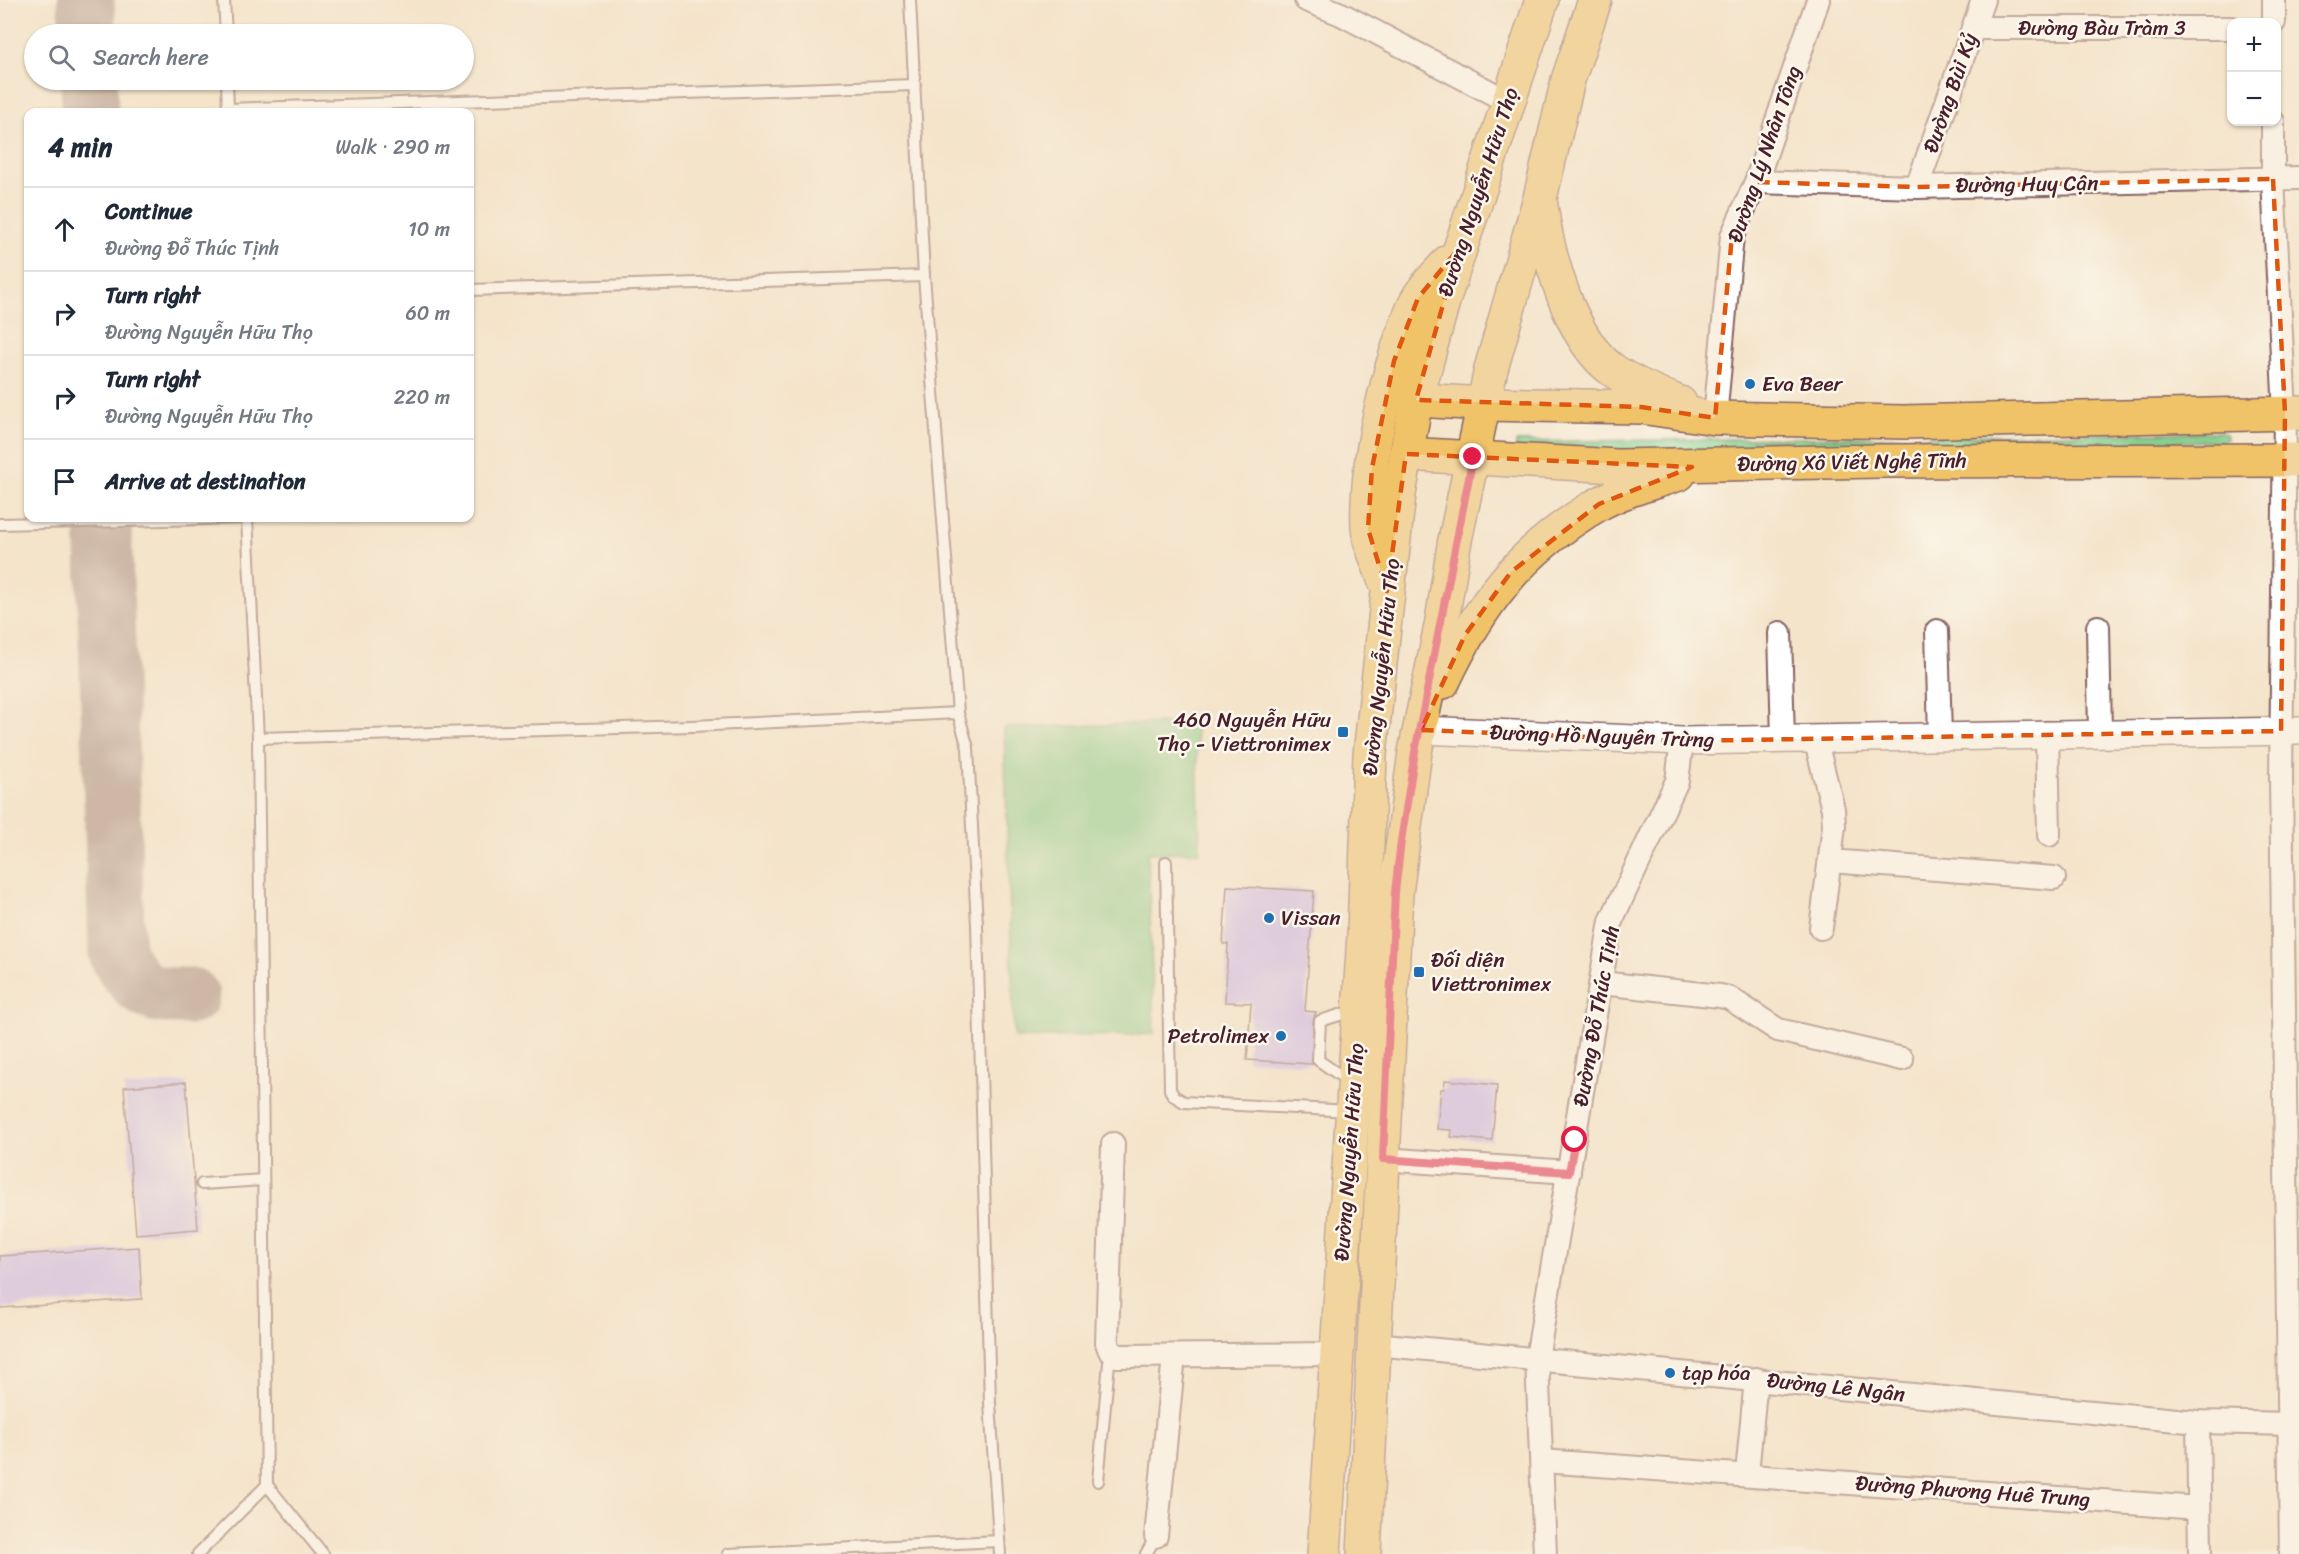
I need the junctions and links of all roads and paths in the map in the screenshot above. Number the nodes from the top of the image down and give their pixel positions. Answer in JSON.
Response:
{"nodes":[{"id":1,"x":224,"y":0,"type":"edge"},
{"id":2,"x":910,"y":0,"type":"edge"},
{"id":3,"x":1306,"y":0,"type":"edge"},
{"id":4,"x":1542,"y":0,"type":"edge"},
{"id":5,"x":1595,"y":0,"type":"edge"},
{"id":6,"x":1818,"y":0,"type":"edge"},
{"id":7,"x":1983,"y":0,"type":"edge"},
{"id":8,"x":2274,"y":0,"type":"edge"},
{"id":9,"x":1343,"y":7,"type":"edge"},
{"id":10,"x":2274,"y":18,"type":"edge"},
{"id":11,"x":225,"y":24,"type":"edge"},
{"id":12,"x":1973,"y":28,"type":"junction"},
{"id":13,"x":2227,"y":28,"type":"edge"},
{"id":14,"x":915,"y":85,"type":"junction"},
{"id":15,"x":227,"y":90,"type":"edge"},
{"id":16,"x":1507,"y":100,"type":"junction"},
{"id":17,"x":228,"y":108,"type":"edge"},
{"id":18,"x":307,"y":108,"type":"edge"},
{"id":19,"x":2273,"y":126,"type":"edge"},
{"id":20,"x":2299,"y":178,"type":"edge"},
{"id":21,"x":2272,"y":179,"type":"junction"},
{"id":22,"x":1756,"y":182,"type":"junction"},
{"id":23,"x":1917,"y":187,"type":"junction"},
{"id":24,"x":1540,"y":198,"type":"junction"},
{"id":25,"x":1460,"y":248,"type":"junction"},
{"id":26,"x":924,"y":276,"type":"junction"},
{"id":27,"x":474,"y":290,"type":"edge"},
{"id":28,"x":1416,"y":400,"type":"junction"},
{"id":29,"x":1484,"y":404,"type":"junction"},
{"id":30,"x":2292,"y":413,"type":"edge"},
{"id":31,"x":1715,"y":418,"type":"junction"},
{"id":32,"x":1406,"y":453,"type":"junction"},
{"id":33,"x":1473,"y":457,"type":"junction"},
{"id":34,"x":2291,"y":460,"type":"edge"},
{"id":35,"x":1709,"y":464,"type":"junction"},
{"id":36,"x":82,"y":522,"type":"edge"},
{"id":37,"x":247,"y":522,"type":"edge"},
{"id":38,"x":0,"y":524,"type":"edge"},
{"id":39,"x":1387,"y":591,"type":"junction"},
{"id":40,"x":2098,"y":627,"type":"dead end"},
{"id":41,"x":1937,"y":631,"type":"dead end"},
{"id":42,"x":1780,"y":633,"type":"dead end"},
{"id":43,"x":958,"y":713,"type":"junction"},
{"id":44,"x":1421,"y":730,"type":"junction"},
{"id":45,"x":2290,"y":731,"type":"edge"},
{"id":46,"x":2100,"y":732,"type":"junction"},
{"id":47,"x":2047,"y":734,"type":"junction"},
{"id":48,"x":1940,"y":736,"type":"junction"},
{"id":49,"x":258,"y":738,"type":"junction"},
{"id":50,"x":1815,"y":738,"type":"junction"},
{"id":51,"x":1783,"y":739,"type":"junction"},
{"id":52,"x":1682,"y":741,"type":"junction"},
{"id":53,"x":2049,"y":835,"type":"dead end"},
{"id":54,"x":1830,"y":861,"type":"junction"},
{"id":55,"x":1166,"y":862,"type":"dead end"},
{"id":56,"x":2054,"y":878,"type":"dead end"},
{"id":57,"x":2291,"y":914,"type":"edge"},
{"id":58,"x":1821,"y":928,"type":"dead end"},
{"id":59,"x":2291,"y":958,"type":"edge"},
{"id":60,"x":1601,"y":983,"type":"junction"},
{"id":61,"x":1902,"y":1059,"type":"dead end"},
{"id":62,"x":1352,"y":1098,"type":"junction"},
{"id":63,"x":1113,"y":1144,"type":"dead end"},
{"id":64,"x":1383,"y":1159,"type":"junction"},
{"id":65,"x":1569,"y":1172,"type":"junction"},
{"id":66,"x":263,"y":1180,"type":"junction"},
{"id":67,"x":202,"y":1184,"type":"dead end"},
{"id":68,"x":1374,"y":1344,"type":"junction"},
{"id":69,"x":1110,"y":1351,"type":"junction"},
{"id":70,"x":1336,"y":1354,"type":"junction"},
{"id":71,"x":1174,"y":1356,"type":"junction"},
{"id":72,"x":1537,"y":1359,"type":"junction"},
{"id":73,"x":1756,"y":1379,"type":"junction"},
{"id":74,"x":2198,"y":1422,"type":"junction"},
{"id":75,"x":2294,"y":1424,"type":"edge"},
{"id":76,"x":1542,"y":1461,"type":"junction"},
{"id":77,"x":1747,"y":1474,"type":"junction"},
{"id":78,"x":1098,"y":1481,"type":"dead end"},
{"id":79,"x":267,"y":1485,"type":"junction"},
{"id":80,"x":2199,"y":1508,"type":"junction"},
{"id":81,"x":999,"y":1541,"type":"junction"},
{"id":82,"x":1151,"y":1545,"type":"edge"},
{"id":83,"x":198,"y":1554,"type":"edge"},
{"id":84,"x":323,"y":1554,"type":"edge"},
{"id":85,"x":728,"y":1554,"type":"edge"},
{"id":86,"x":1000,"y":1554,"type":"edge"},
{"id":87,"x":1324,"y":1554,"type":"edge"},
{"id":88,"x":1364,"y":1554,"type":"edge"},
{"id":89,"x":1545,"y":1554,"type":"edge"},
{"id":90,"x":2200,"y":1554,"type":"edge"},
{"id":91,"x":2291,"y":1554,"type":"edge"}],
"edges":[{"from":1,"to":11,"type":"lane"},
{"from":2,"to":14,"type":"lane"},
{"from":3,"to":9,"type":"street"},
{"from":4,"to":16,"type":"main road","name":"Đường Nguyễn Hữu Thọ"},
{"from":5,"to":24,"type":"main road","name":"Đường Nguyễn Hữu Thọ"},
{"from":6,"to":22,"type":"street","name":"Đường Lý Nhân Tông"},
{"from":7,"to":12,"type":"street","name":"Đường Bùi Kỷ"},
{"from":8,"to":10,"type":"street"},
{"from":9,"to":16,"type":"street"},
{"from":12,"to":13,"type":"street","name":"Đường Bàu Tràm 3"},
{"from":12,"to":23,"type":"street","name":"Đường Bùi Kỷ"},
{"from":14,"to":18,"type":"lane"},
{"from":14,"to":26,"type":"lane"},
{"from":15,"to":17,"type":"lane"},
{"from":16,"to":25,"type":"main road","name":"Đường Nguyễn Hữu Thọ"},
{"from":19,"to":21,"type":"street"},
{"from":20,"to":21,"type":"street","name":"Đường Huy Cận"},
{"from":21,"to":23,"type":"street","name":"Đường Huy Cận"},
{"from":21,"to":30,"type":"street"},
{"from":22,"to":23,"type":"street","name":"Đường Huy Cận"},
{"from":22,"to":31,"type":"street","name":"Đường Lý Nhân Tông"},
{"from":24,"to":29,"type":"main road","name":"Đường Nguyễn Hữu Thọ"},
{"from":24,"to":31,"type":"main road"},
{"from":25,"to":28,"type":"main road","name":"Đường Nguyễn Hữu Thọ"},
{"from":25,"to":39,"type":"main road"},
{"from":26,"to":27,"type":"lane"},
{"from":26,"to":43,"type":"lane"},
{"from":28,"to":29,"type":"main road","name":"Đường Xô Viết Nghệ Tĩnh"},
{"from":28,"to":32,"type":"main road","name":"Đường Nguyễn Hữu Thọ"},
{"from":29,"to":31,"type":"main road","name":"Đường Xô Viết Nghệ Tĩnh"},
{"from":29,"to":33,"type":"main road","name":"Đường Nguyễn Hữu Thọ"},
{"from":30,"to":31,"type":"main road","name":"Đường Xô Viết Nghệ Tĩnh"},
{"from":30,"to":34,"type":"street"},
{"from":32,"to":33,"type":"main road","name":"Đường Xô Viết Nghệ Tĩnh"},
{"from":32,"to":39,"type":"main road","name":"Đường Nguyễn Hữu Thọ"},
{"from":33,"to":35,"type":"main road","name":"Đường Xô Viết Nghệ Tĩnh"},
{"from":33,"to":44,"type":"main road","name":"Đường Nguyễn Hữu Thọ"},
{"from":34,"to":35,"type":"main road","name":"Đường Xô Viết Nghệ Tĩnh"},
{"from":34,"to":45,"type":"street"},
{"from":35,"to":44,"type":"main road"},
{"from":36,"to":38,"type":"lane"},
{"from":37,"to":49,"type":"lane"},
{"from":39,"to":62,"type":"main road","name":"Đường Nguyễn Hữu Thọ"},
{"from":40,"to":46,"type":"street"},
{"from":41,"to":48,"type":"street"},
{"from":42,"to":51,"type":"street"},
{"from":43,"to":49,"type":"lane"},
{"from":43,"to":81,"type":"lane"},
{"from":44,"to":52,"type":"street","name":"Đường Hồ Nguyên Trừng"},
{"from":44,"to":64,"type":"main road","name":"Đường Nguyễn Hữu Thọ"},
{"from":45,"to":46,"type":"street","name":"Đường Hồ Nguyên Trừng"},
{"from":45,"to":57,"type":"street"},
{"from":46,"to":47,"type":"street","name":"Đường Hồ Nguyên Trừng"},
{"from":47,"to":48,"type":"street","name":"Đường Hồ Nguyên Trừng"},
{"from":47,"to":53,"type":"street"},
{"from":48,"to":50,"type":"street","name":"Đường Hồ Nguyên Trừng"},
{"from":49,"to":66,"type":"lane"},
{"from":50,"to":51,"type":"street","name":"Đường Hồ Nguyên Trừng"},
{"from":50,"to":54,"type":"street"},
{"from":51,"to":52,"type":"street","name":"Đường Hồ Nguyên Trừng"},
{"from":52,"to":60,"type":"street","name":"Đường Đỗ Thúc Tịnh"},
{"from":54,"to":56,"type":"street"},
{"from":54,"to":58,"type":"street"},
{"from":55,"to":62,"type":"lane"},
{"from":57,"to":59,"type":"street"},
{"from":59,"to":75,"type":"street"},
{"from":60,"to":61,"type":"street"},
{"from":60,"to":65,"type":"street","name":"Đường Đỗ Thúc Tịnh"},
{"from":62,"to":70,"type":"main road","name":"Đường Nguyễn Hữu Thọ"},
{"from":63,"to":69,"type":"street"},
{"from":64,"to":65,"type":"street","name":"Đường Nguyễn Hữu Thọ"},
{"from":64,"to":68,"type":"main road","name":"Đường Nguyễn Hữu Thọ"},
{"from":65,"to":72,"type":"street","name":"Đường Đỗ Thúc Tịnh"},
{"from":66,"to":67,"type":"lane"},
{"from":66,"to":79,"type":"lane"},
{"from":68,"to":72,"type":"street","name":"Đường Lê Ngân"},
{"from":68,"to":88,"type":"main road","name":"Đường Nguyễn Hữu Thọ"},
{"from":69,"to":71,"type":"street"},
{"from":69,"to":78,"type":"lane"},
{"from":70,"to":71,"type":"street"},
{"from":70,"to":87,"type":"main road","name":"Đường Nguyễn Hữu Thọ"},
{"from":71,"to":82,"type":"street"},
{"from":72,"to":73,"type":"street","name":"Đường Lê Ngân"},
{"from":72,"to":76,"type":"street","name":"Đường Đỗ Thúc Tịnh"},
{"from":73,"to":74,"type":"street","name":"Đường Lê Ngân"},
{"from":73,"to":77,"type":"street"},
{"from":74,"to":75,"type":"street","name":"Đường Lê Ngân"},
{"from":74,"to":80,"type":"street"},
{"from":75,"to":91,"type":"street"},
{"from":76,"to":77,"type":"street","name":"Đường Phương Huê Trung"},
{"from":76,"to":89,"type":"street","name":"Đường Đỗ Thúc Tịnh"},
{"from":77,"to":80,"type":"street","name":"Đường Phương Huê Trung"},
{"from":79,"to":83,"type":"lane"},
{"from":79,"to":84,"type":"lane"},
{"from":80,"to":90,"type":"street"},
{"from":81,"to":85,"type":"lane"},
{"from":81,"to":86,"type":"lane"}]}
